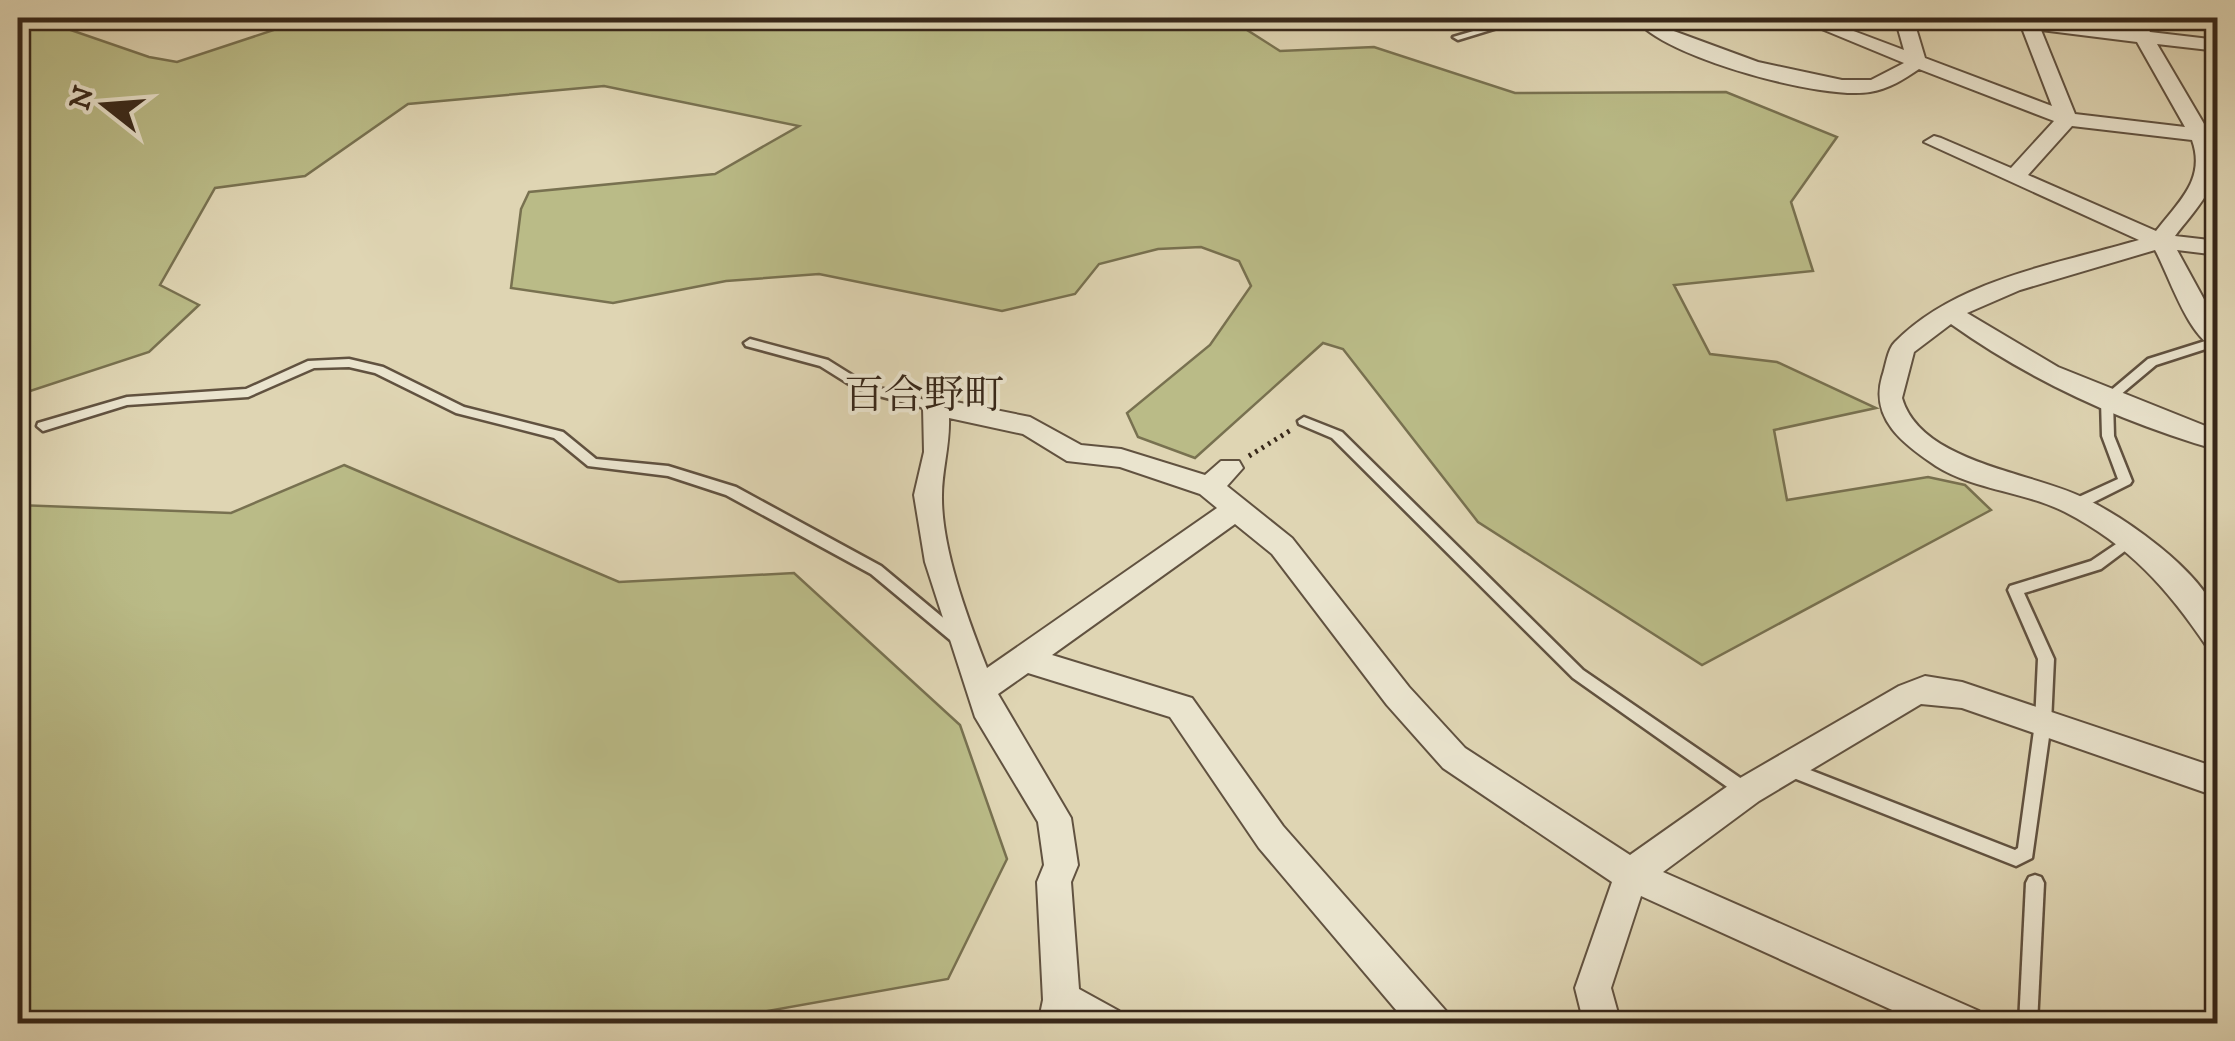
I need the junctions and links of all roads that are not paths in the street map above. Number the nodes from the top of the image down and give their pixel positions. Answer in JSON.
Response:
{"nodes":[{"id":1,"x":1526,"y":18,"type":"edge"},
{"id":2,"x":1612,"y":18,"type":"edge"},
{"id":3,"x":1804,"y":18,"type":"edge"},
{"id":4,"x":1904,"y":18,"type":"edge"},
{"id":5,"x":1984,"y":18,"type":"edge"},
{"id":6,"x":2134,"y":18,"type":"edge"},
{"id":7,"x":1653,"y":20,"type":"edge"},
{"id":8,"x":2029,"y":23,"type":"junction"},
{"id":9,"x":2144,"y":36,"type":"junction"},
{"id":10,"x":1458,"y":37,"type":"dead end"},
{"id":11,"x":2218,"y":46,"type":"edge"},
{"id":12,"x":1917,"y":62,"type":"junction"},
{"id":13,"x":2067,"y":119,"type":"junction"},
{"id":14,"x":2209,"y":136,"type":"edge"},
{"id":15,"x":1934,"y":142,"type":"dead end"},
{"id":16,"x":2015,"y":177,"type":"junction"},
{"id":17,"x":2160,"y":240,"type":"junction"},
{"id":18,"x":2218,"y":248,"type":"edge"},
{"id":19,"x":1954,"y":315,"type":"junction"},
{"id":20,"x":2218,"y":341,"type":"edge"},
{"id":21,"x":750,"y":343,"type":"dead end"},
{"id":22,"x":2107,"y":400,"type":"junction"},
{"id":23,"x":936,"y":407,"type":"junction"},
{"id":24,"x":1304,"y":421,"type":"road end"},
{"id":25,"x":43,"y":426,"type":"dead end"},
{"id":26,"x":2218,"y":440,"type":"edge"},
{"id":27,"x":2075,"y":504,"type":"junction"},
{"id":28,"x":1236,"y":509,"type":"junction"},
{"id":29,"x":2128,"y":541,"type":"junction"},
{"id":30,"x":2218,"y":638,"type":"edge"},
{"id":31,"x":962,"y":641,"type":"junction"},
{"id":32,"x":1024,"y":659,"type":"junction"},
{"id":33,"x":981,"y":689,"type":"junction"},
{"id":34,"x":2043,"y":723,"type":"junction"},
{"id":35,"x":1787,"y":768,"type":"junction"},
{"id":36,"x":2218,"y":783,"type":"edge"},
{"id":37,"x":1746,"y":791,"type":"junction"},
{"id":38,"x":1631,"y":875,"type":"junction"},
{"id":39,"x":2035,"y":883,"type":"dead end"},
{"id":40,"x":1059,"y":1012,"type":"edge"},
{"id":41,"x":1106,"y":1024,"type":"edge"},
{"id":42,"x":1433,"y":1024,"type":"edge"},
{"id":43,"x":1603,"y":1024,"type":"edge"},
{"id":44,"x":1966,"y":1024,"type":"edge"},
{"id":45,"x":2028,"y":1024,"type":"edge"}],
"edges":[{"from":1,"to":10,"type":"lane"},
{"from":2,"to":7,"type":"lane"},
{"from":3,"to":12,"type":"street"},
{"from":4,"to":12,"type":"street"},
{"from":5,"to":8,"type":"street"},
{"from":6,"to":9,"type":"street"},
{"from":7,"to":12,"type":"street"},
{"from":8,"to":9,"type":"street"},
{"from":8,"to":13,"type":"street"},
{"from":9,"to":11,"type":"street"},
{"from":9,"to":14,"type":"street"},
{"from":12,"to":13,"type":"street"},
{"from":13,"to":14,"type":"street"},
{"from":13,"to":16,"type":"street"},
{"from":14,"to":17,"type":"street"},
{"from":15,"to":16,"type":"street"},
{"from":16,"to":17,"type":"street"},
{"from":17,"to":18,"type":"street"},
{"from":17,"to":19,"type":"street"},
{"from":17,"to":20,"type":"street"},
{"from":19,"to":22,"type":"street"},
{"from":19,"to":27,"type":"street"},
{"from":20,"to":22,"type":"lane"},
{"from":21,"to":23,"type":"lane"},
{"from":22,"to":26,"type":"street"},
{"from":22,"to":27,"type":"lane"},
{"from":23,"to":28,"type":"street"},
{"from":23,"to":31,"type":"street"},
{"from":24,"to":37,"type":"lane"},
{"from":25,"to":31,"type":"lane"},
{"from":27,"to":29,"type":"street"},
{"from":28,"to":32,"type":"street"},
{"from":28,"to":38,"type":"street"},
{"from":29,"to":30,"type":"street"},
{"from":29,"to":34,"type":"lane"},
{"from":31,"to":33,"type":"street"},
{"from":32,"to":33,"type":"street"},
{"from":32,"to":42,"type":"street"},
{"from":33,"to":40,"type":"street"},
{"from":34,"to":35,"type":"street"},
{"from":34,"to":35,"type":"lane"},
{"from":34,"to":36,"type":"street"},
{"from":35,"to":37,"type":"street"},
{"from":37,"to":38,"type":"street"},
{"from":38,"to":43,"type":"street"},
{"from":38,"to":44,"type":"street"},
{"from":39,"to":45,"type":"lane"},
{"from":40,"to":41,"type":"street"}]}
